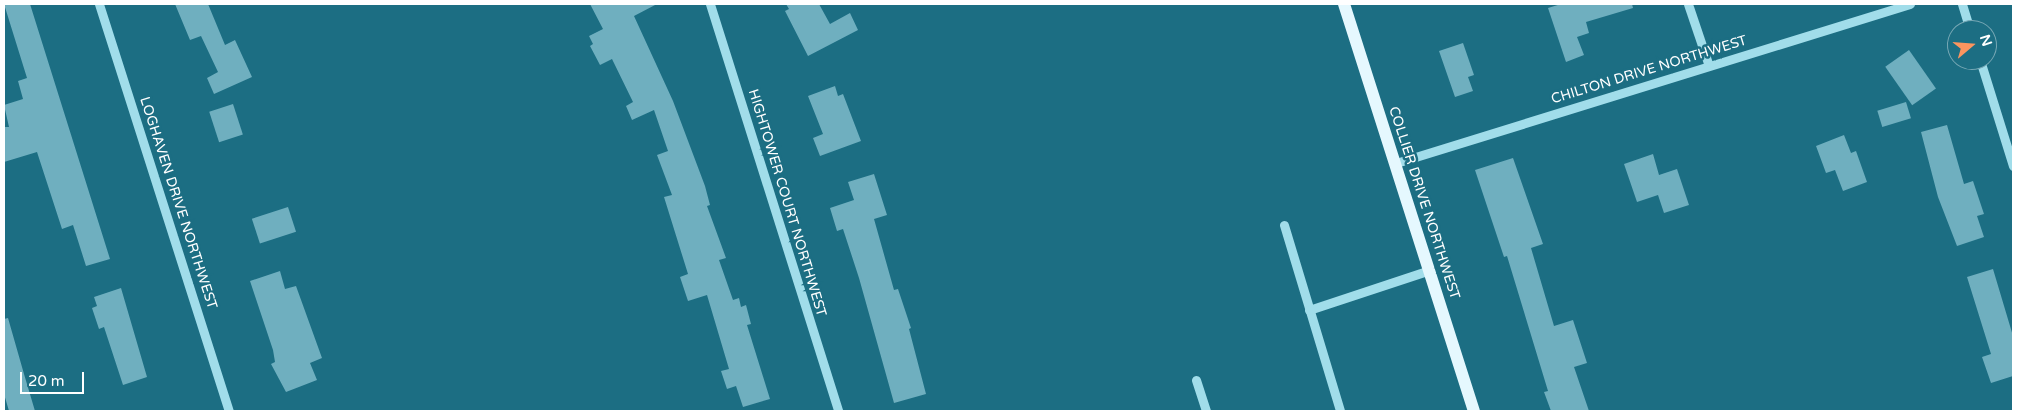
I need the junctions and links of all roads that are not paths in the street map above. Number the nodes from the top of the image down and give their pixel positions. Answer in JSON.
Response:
{"nodes":[{"id":1,"x":99,"y":4,"type":"edge"},
{"id":2,"x":710,"y":4,"type":"edge"},
{"id":3,"x":1344,"y":4,"type":"edge"},
{"id":4,"x":1688,"y":4,"type":"edge"},
{"id":5,"x":1910,"y":4,"type":"edge"},
{"id":6,"x":1962,"y":4,"type":"edge"},
{"id":7,"x":1967,"y":20,"type":"edge"},
{"id":8,"x":1709,"y":66,"type":"junction"},
{"id":9,"x":1983,"y":70,"type":"edge"},
{"id":10,"x":1396,"y":163,"type":"junction"},
{"id":11,"x":2013,"y":166,"type":"edge"},
{"id":12,"x":1284,"y":225,"type":"dead end"},
{"id":13,"x":1430,"y":270,"type":"junction"},
{"id":14,"x":1310,"y":310,"type":"junction"},
{"id":15,"x":1196,"y":380,"type":"dead end"},
{"id":16,"x":230,"y":411,"type":"edge"},
{"id":17,"x":838,"y":411,"type":"edge"},
{"id":18,"x":1206,"y":411,"type":"edge"},
{"id":19,"x":1340,"y":411,"type":"edge"},
{"id":20,"x":1474,"y":411,"type":"edge"}],
"edges":[{"from":1,"to":16,"type":"street","name":"LOGHAVEN DRIVE NORTHWEST"},
{"from":2,"to":17,"type":"street","name":"HIGHTOWER COURT NORTHWEST"},
{"from":3,"to":10,"type":"main road","name":"COLLIER DRIVE NORTHWEST"},
{"from":4,"to":8,"type":"street"},
{"from":5,"to":8,"type":"street","name":"CHILTON DRIVE NORTHWEST"},
{"from":6,"to":7,"type":"street"},
{"from":8,"to":10,"type":"street","name":"CHILTON DRIVE NORTHWEST"},
{"from":9,"to":11,"type":"street"},
{"from":10,"to":13,"type":"main road","name":"COLLIER DRIVE NORTHWEST"},
{"from":12,"to":14,"type":"street"},
{"from":13,"to":14,"type":"street"},
{"from":13,"to":20,"type":"main road","name":"COLLIER DRIVE NORTHWEST"},
{"from":14,"to":19,"type":"street"},
{"from":15,"to":18,"type":"street"}]}
